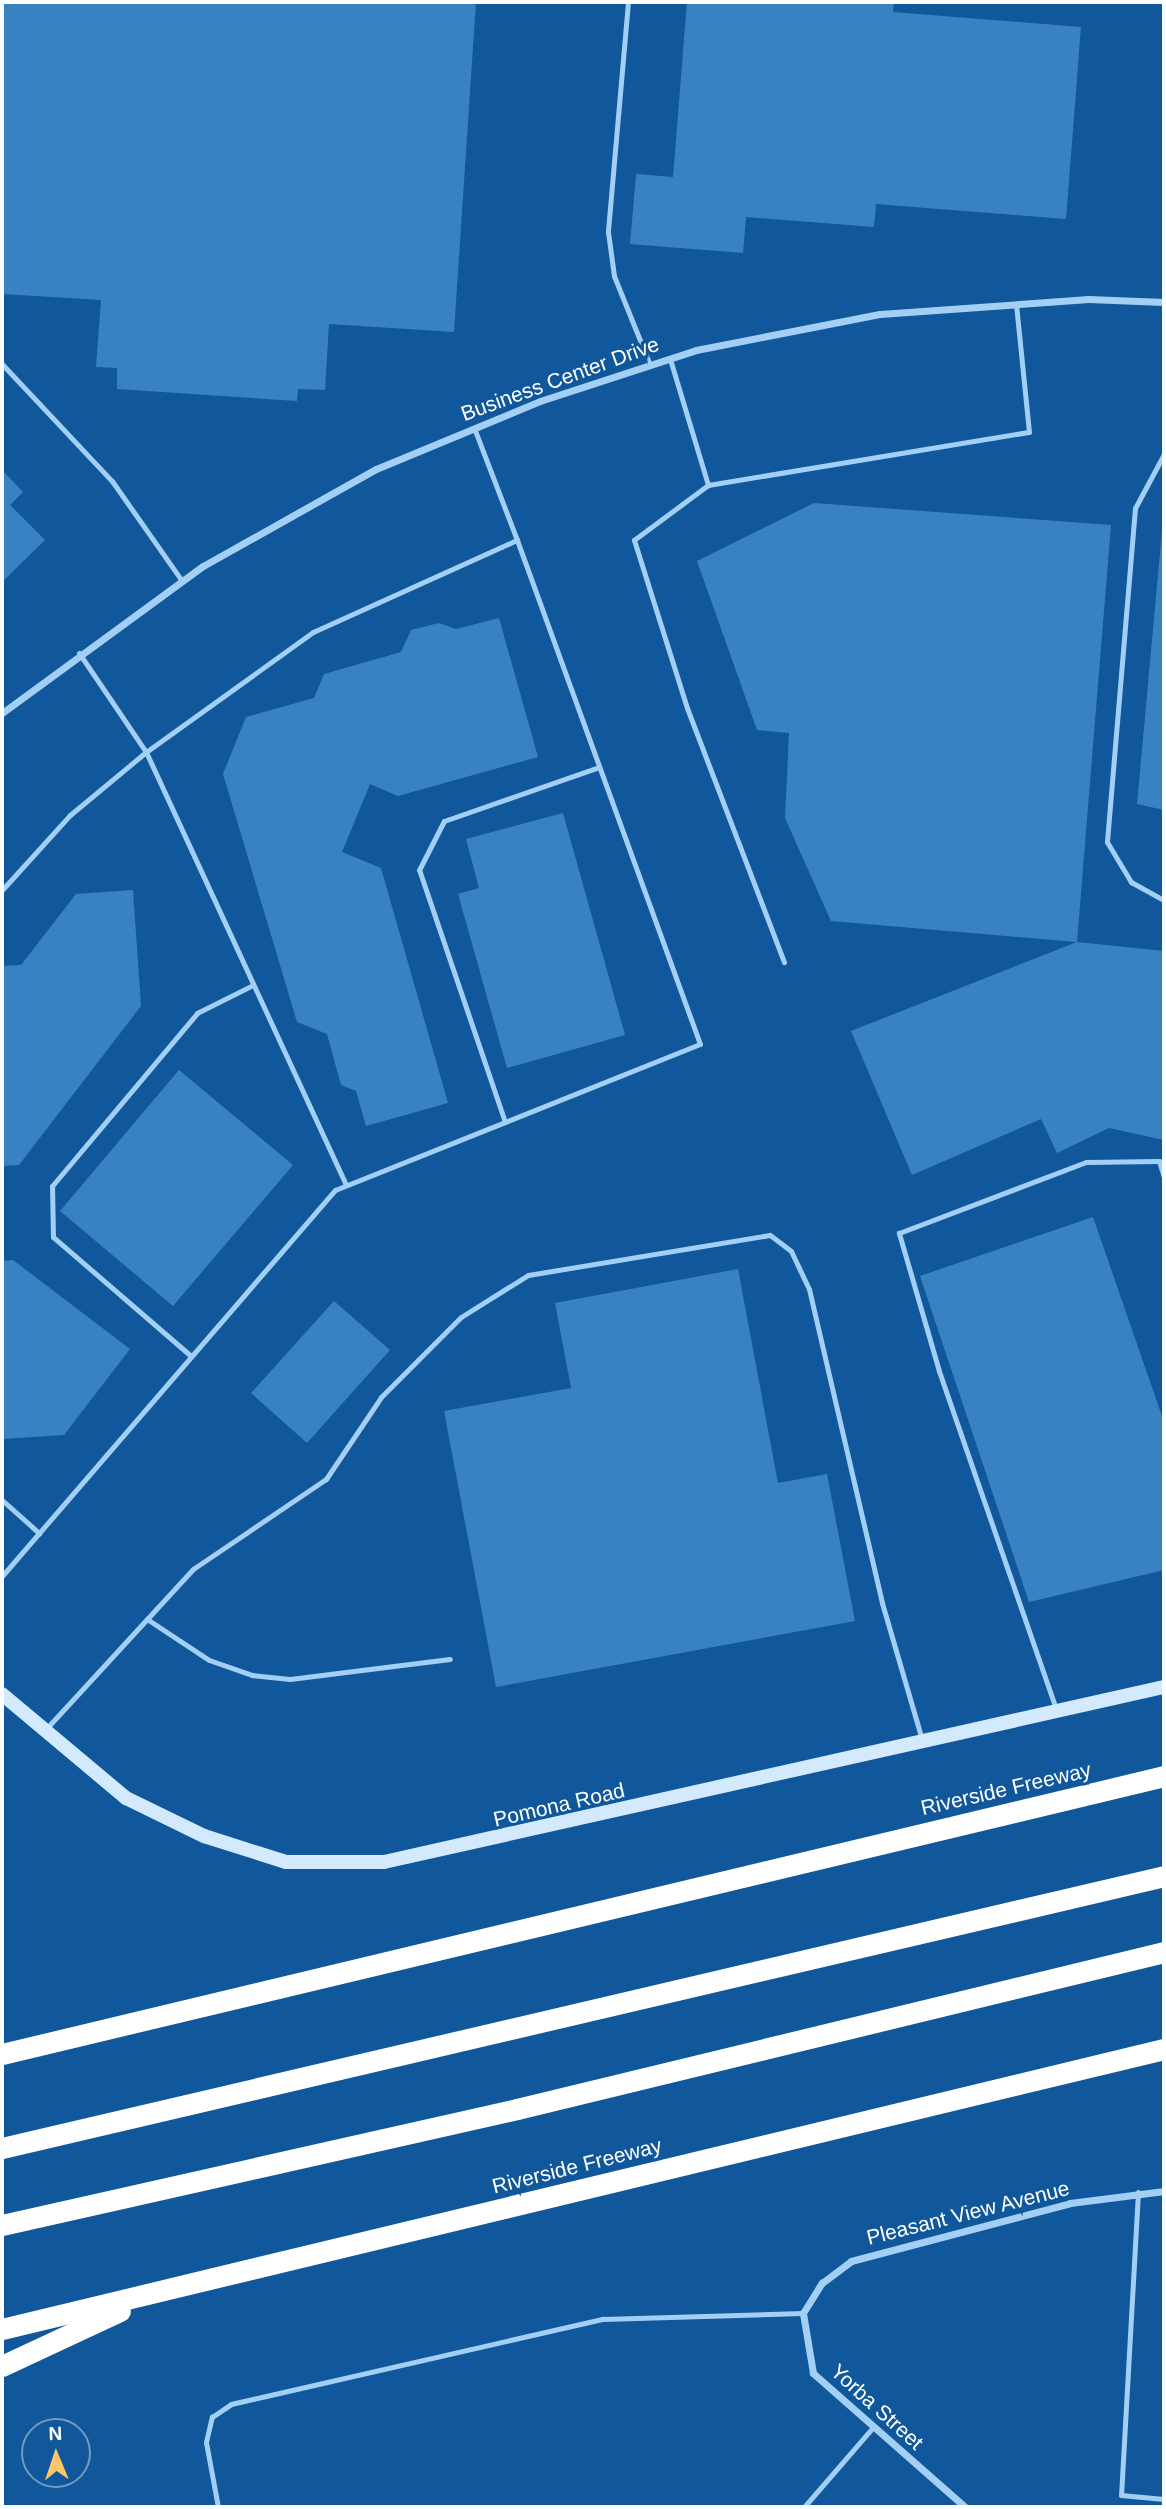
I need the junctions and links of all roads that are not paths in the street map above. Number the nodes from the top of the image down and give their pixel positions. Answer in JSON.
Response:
{"nodes":[{"id":1,"x":628,"y":2,"type":"edge"},
{"id":2,"x":1164,"y":302,"type":"edge"},
{"id":3,"x":1016,"y":304,"type":"junction"},
{"id":4,"x":670,"y":359,"type":"junction"},
{"id":5,"x":2,"y":364,"type":"edge"},
{"id":6,"x":650,"y":365,"type":"junction"},
{"id":7,"x":474,"y":428,"type":"junction"},
{"id":8,"x":1164,"y":454,"type":"edge"},
{"id":9,"x":708,"y":485,"type":"junction"},
{"id":10,"x":517,"y":540,"type":"junction"},
{"id":11,"x":182,"y":581,"type":"junction"},
{"id":12,"x":79,"y":653,"type":"junction"},
{"id":13,"x":2,"y":713,"type":"edge"},
{"id":14,"x":146,"y":752,"type":"junction"},
{"id":15,"x":599,"y":767,"type":"junction"},
{"id":16,"x":2,"y":890,"type":"edge"},
{"id":17,"x":1164,"y":900,"type":"edge"},
{"id":18,"x":784,"y":962,"type":"dead end"},
{"id":19,"x":251,"y":986,"type":"junction"},
{"id":20,"x":505,"y":1122,"type":"junction"},
{"id":21,"x":1164,"y":1177,"type":"edge"},
{"id":22,"x":346,"y":1185,"type":"junction"},
{"id":23,"x":191,"y":1356,"type":"junction"},
{"id":24,"x":2,"y":1500,"type":"edge"},
{"id":25,"x":39,"y":1533,"type":"junction"},
{"id":26,"x":2,"y":1576,"type":"edge"},
{"id":27,"x":147,"y":1619,"type":"junction"},
{"id":28,"x":450,"y":1659,"type":"dead end"},
{"id":29,"x":1164,"y":1687,"type":"edge"},
{"id":30,"x":2,"y":1694,"type":"edge"},
{"id":31,"x":1057,"y":1712,"type":"junction"},
{"id":32,"x":45,"y":1730,"type":"junction"},
{"id":33,"x":923,"y":1743,"type":"junction"},
{"id":34,"x":1164,"y":1776,"type":"edge"},
{"id":35,"x":1164,"y":1876,"type":"edge"},
{"id":36,"x":1164,"y":1952,"type":"edge"},
{"id":37,"x":1164,"y":2049,"type":"edge"},
{"id":38,"x":2,"y":2054,"type":"edge"},
{"id":39,"x":2,"y":2148,"type":"edge"},
{"id":40,"x":1164,"y":2191,"type":"edge"},
{"id":41,"x":1138,"y":2192,"type":"junction"},
{"id":42,"x":2,"y":2225,"type":"edge"},
{"id":43,"x":161,"y":2292,"type":"junction"},
{"id":44,"x":803,"y":2313,"type":"junction"},
{"id":45,"x":2,"y":2329,"type":"edge"},
{"id":46,"x":2,"y":2366,"type":"edge"},
{"id":47,"x":873,"y":2427,"type":"junction"},
{"id":48,"x":1164,"y":2499,"type":"edge"},
{"id":49,"x":218,"y":2507,"type":"edge"},
{"id":50,"x":804,"y":2507,"type":"edge"},
{"id":51,"x":965,"y":2507,"type":"edge"}],
"edges":[{"from":1,"to":6,"type":"lane"},
{"from":2,"to":3,"type":"street","name":"Business Center Drive"},
{"from":3,"to":4,"type":"street","name":"Business Center Drive"},
{"from":3,"to":9,"type":"lane"},
{"from":4,"to":6,"type":"street","name":"Business Center Drive"},
{"from":4,"to":9,"type":"lane"},
{"from":5,"to":11,"type":"lane"},
{"from":6,"to":7,"type":"street","name":"Business Center Drive"},
{"from":7,"to":10,"type":"lane"},
{"from":7,"to":11,"type":"street","name":"Business Center Drive"},
{"from":8,"to":17,"type":"lane"},
{"from":9,"to":18,"type":"lane"},
{"from":10,"to":14,"type":"lane"},
{"from":10,"to":15,"type":"lane"},
{"from":11,"to":12,"type":"street","name":"Business Center Drive"},
{"from":12,"to":13,"type":"street","name":"Business Center Drive"},
{"from":12,"to":14,"type":"lane"},
{"from":14,"to":16,"type":"lane"},
{"from":14,"to":19,"type":"lane"},
{"from":15,"to":20,"type":"lane"},
{"from":15,"to":20,"type":"lane"},
{"from":19,"to":22,"type":"lane"},
{"from":19,"to":23,"type":"lane"},
{"from":20,"to":22,"type":"lane"},
{"from":21,"to":31,"type":"lane"},
{"from":22,"to":23,"type":"lane"},
{"from":23,"to":25,"type":"lane"},
{"from":24,"to":25,"type":"lane"},
{"from":25,"to":26,"type":"lane"},
{"from":27,"to":28,"type":"lane"},
{"from":27,"to":32,"type":"lane"},
{"from":27,"to":33,"type":"lane"},
{"from":29,"to":31,"type":"main road","name":"Pomona Road"},
{"from":30,"to":32,"type":"main road","name":"Pomona Road"},
{"from":31,"to":33,"type":"main road","name":"Pomona Road"},
{"from":32,"to":33,"type":"main road","name":"Pomona Road"},
{"from":34,"to":38,"type":"highway","name":"Riverside Freeway"},
{"from":35,"to":39,"type":"highway"},
{"from":36,"to":42,"type":"highway"},
{"from":37,"to":43,"type":"highway","name":"Riverside Freeway"},
{"from":40,"to":41,"type":"street","name":"Pleasant View Avenue"},
{"from":41,"to":44,"type":"street","name":"Pleasant View Avenue"},
{"from":41,"to":48,"type":"lane"},
{"from":43,"to":45,"type":"highway","name":"Riverside Freeway"},
{"from":43,"to":46,"type":"highway"},
{"from":44,"to":47,"type":"street","name":"Yorba Street"},
{"from":44,"to":49,"type":"lane"},
{"from":47,"to":50,"type":"lane"},
{"from":47,"to":51,"type":"street","name":"Yorba Street"}]}
